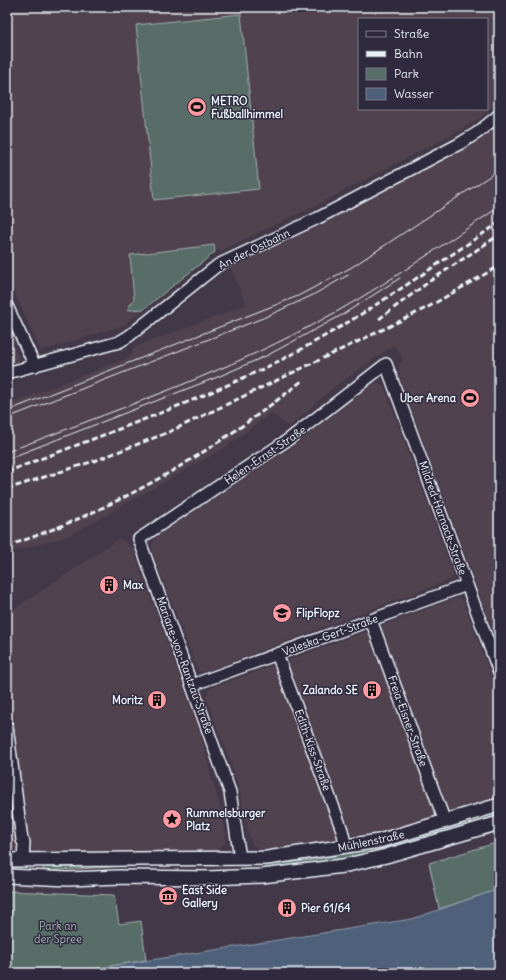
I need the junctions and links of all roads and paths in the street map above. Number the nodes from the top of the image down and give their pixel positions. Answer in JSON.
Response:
{"nodes":[{"id":1,"x":499,"y":115,"type":"edge"},
{"id":2,"x":7,"y":306,"type":"edge"},
{"id":3,"x":386,"y":364,"type":"joint"},
{"id":4,"x":35,"y":366,"type":"junction"},
{"id":5,"x":7,"y":373,"type":"edge"},
{"id":6,"x":139,"y":539,"type":"joint"},
{"id":7,"x":468,"y":585,"type":"junction"},
{"id":8,"x":371,"y":620,"type":"junction"},
{"id":9,"x":277,"y":654,"type":"junction"},
{"id":10,"x":499,"y":672,"type":"edge"},
{"id":11,"x":192,"y":685,"type":"junction"},
{"id":12,"x":7,"y":726,"type":"edge"},
{"id":13,"x":499,"y":805,"type":"edge"},
{"id":14,"x":445,"y":822,"type":"junction"},
{"id":15,"x":499,"y":823,"type":"edge"},
{"id":16,"x":346,"y":847,"type":"junction"},
{"id":17,"x":240,"y":858,"type":"junction"},
{"id":18,"x":7,"y":860,"type":"edge"},
{"id":19,"x":23,"y":861,"type":"junction"},
{"id":20,"x":7,"y":876,"type":"edge"},
{"id":21,"x":22,"y":877,"type":"junction"},
{"id":22,"x":241,"y":878,"type":"junction"}],
"edges":[{"from":1,"to":4,"type":"street","name":"An der Ostbahn"},
{"from":2,"to":4,"type":"street"},
{"from":3,"to":6,"type":"street","name":"Helen-Ernst-Straße"},
{"from":3,"to":7,"type":"street","name":"Mildred-Harnack-Straße"},
{"from":4,"to":5,"type":"street","name":"An der Ostbahn"},
{"from":6,"to":11,"type":"street","name":"Mariane-von-Rantzau-Straße"},
{"from":7,"to":8,"type":"street","name":"Valeska-Gert-Straße"},
{"from":7,"to":10,"type":"street","name":"Mildred-Harnack-Straße"},
{"from":8,"to":9,"type":"street","name":"Valeska-Gert-Straße"},
{"from":8,"to":14,"type":"street","name":"Freia-Eisner-Straße"},
{"from":9,"to":11,"type":"street","name":"Valeska-Gert-Straße"},
{"from":9,"to":16,"type":"street","name":"Edith-Kiss-Straße"},
{"from":11,"to":17,"type":"street","name":"Mariane-von-Rantzau-Straße"},
{"from":12,"to":19,"type":"street"},
{"from":13,"to":14,"type":"main road","name":"Mühlenstraße"},
{"from":14,"to":16,"type":"main road","name":"Mühlenstraße"},
{"from":15,"to":22,"type":"main road","name":"Mühlenstraße"},
{"from":16,"to":17,"type":"main road","name":"Mühlenstraße"},
{"from":17,"to":19,"type":"main road","name":"Mühlenstraße"},
{"from":17,"to":22,"type":"main road"},
{"from":18,"to":19,"type":"main road","name":"Mühlenstraße"},
{"from":19,"to":21,"type":"main road"},
{"from":20,"to":21,"type":"main road","name":"Mühlenstraße"},
{"from":21,"to":22,"type":"main road","name":"Mühlenstraße"}]}
